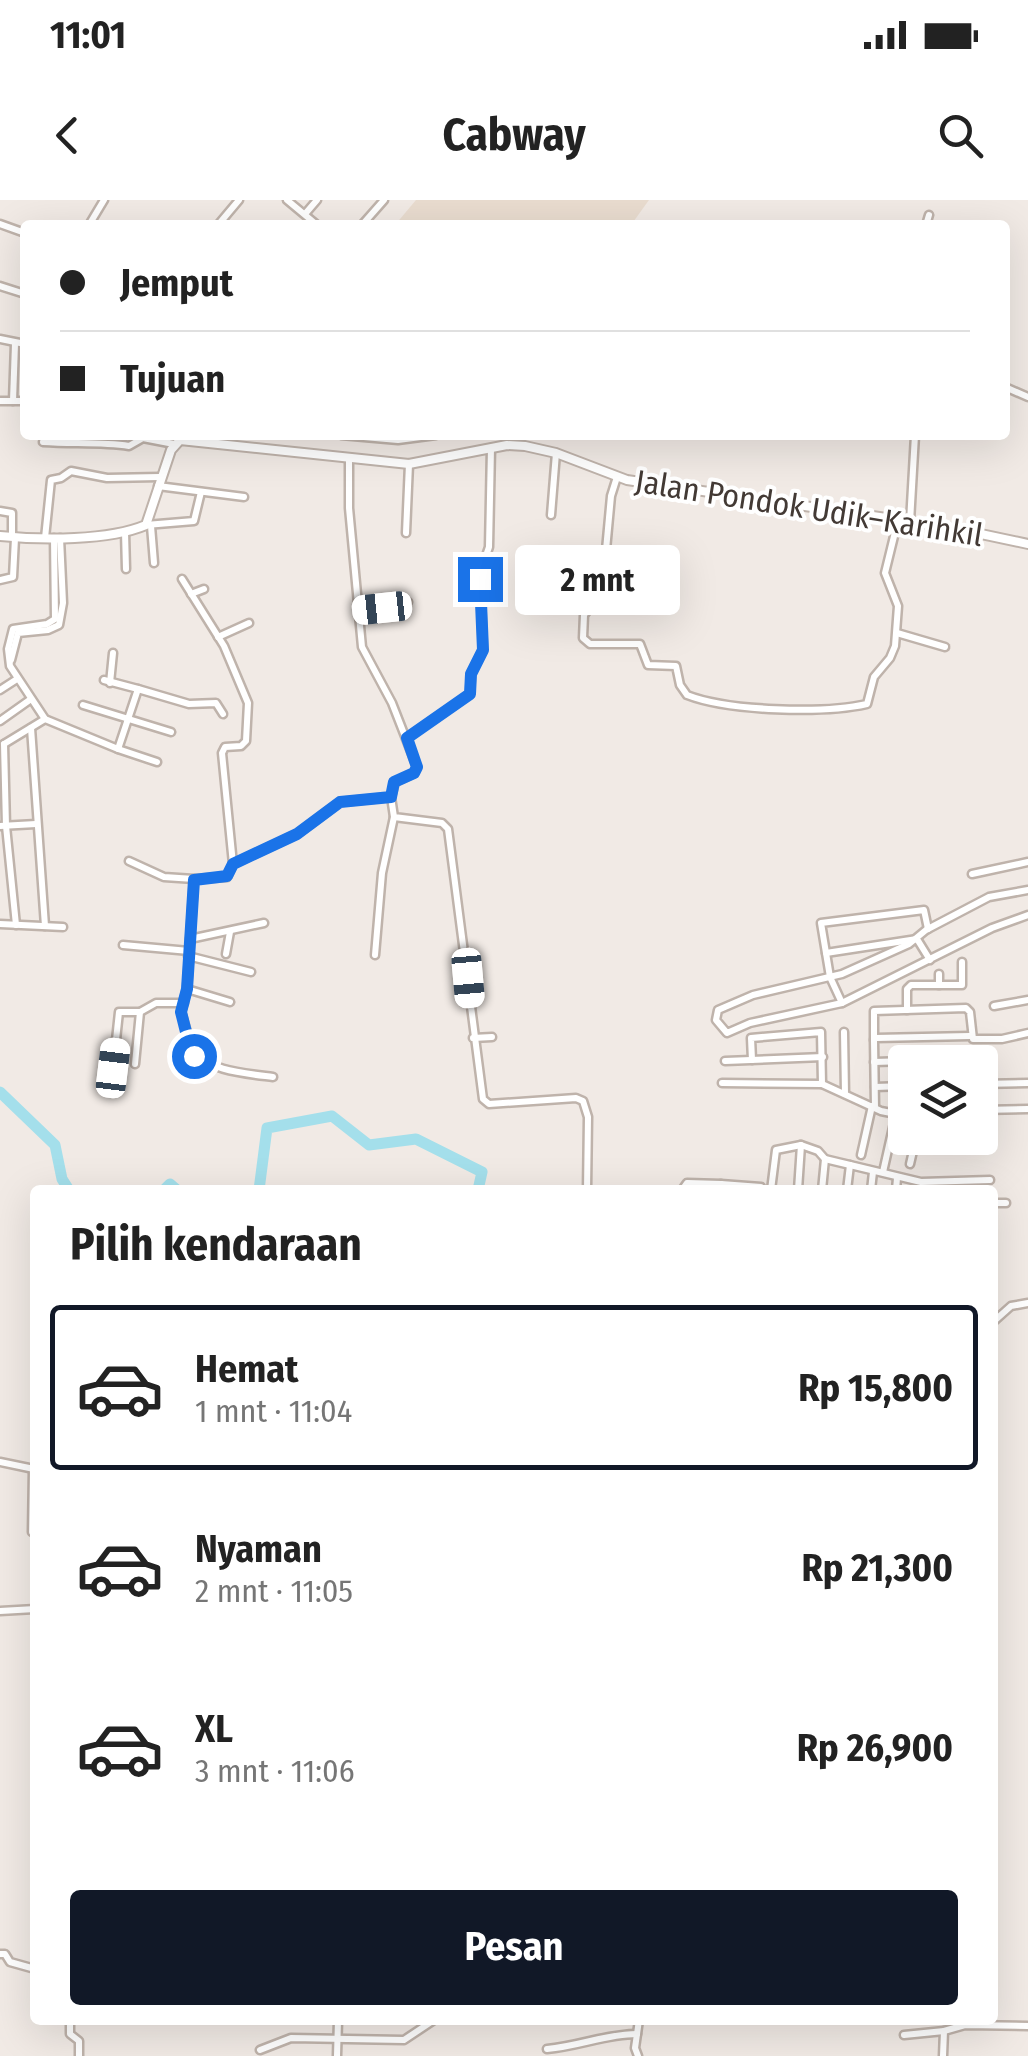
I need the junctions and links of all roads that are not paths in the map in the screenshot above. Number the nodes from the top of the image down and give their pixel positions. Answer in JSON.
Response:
{"nodes":[{"id":1,"x":92,"y":200,"type":"edge"},
{"id":2,"x":239,"y":200,"type":"edge"},
{"id":3,"x":287,"y":200,"type":"edge"},
{"id":4,"x":317,"y":200,"type":"edge"},
{"id":5,"x":384,"y":200,"type":"edge"},
{"id":6,"x":102,"y":202,"type":"edge"},
{"id":7,"x":305,"y":214,"type":"junction"},
{"id":8,"x":929,"y":215,"type":"dead end"},
{"id":9,"x":222,"y":220,"type":"edge"},
{"id":10,"x":312,"y":220,"type":"edge"},
{"id":11,"x":366,"y":220,"type":"edge"},
{"id":12,"x":928,"y":220,"type":"edge"},
{"id":13,"x":0,"y":339,"type":"edge"},
{"id":14,"x":14,"y":344,"type":"junction"},
{"id":15,"x":20,"y":344,"type":"edge"},
{"id":16,"x":20,"y":400,"type":"edge"},
{"id":17,"x":0,"y":401,"type":"edge"},
{"id":18,"x":14,"y":401,"type":"junction"},
{"id":19,"x":139,"y":440,"type":"edge"},
{"id":20,"x":178,"y":440,"type":"edge"},
{"id":21,"x":914,"y":440,"type":"edge"},
{"id":22,"x":43,"y":442,"type":"dead end"},
{"id":23,"x":491,"y":448,"type":"junction"},
{"id":24,"x":556,"y":453,"type":"junction"},
{"id":25,"x":349,"y":459,"type":"junction"},
{"id":26,"x":410,"y":464,"type":"junction"},
{"id":27,"x":618,"y":477,"type":"junction"},
{"id":28,"x":159,"y":481,"type":"junction"},
{"id":29,"x":201,"y":492,"type":"junction"},
{"id":30,"x":244,"y":497,"type":"dead end"},
{"id":31,"x":0,"y":510,"type":"edge"},
{"id":32,"x":551,"y":514,"type":"dead end"},
{"id":33,"x":898,"y":520,"type":"junction"},
{"id":34,"x":910,"y":522,"type":"junction"},
{"id":35,"x":149,"y":526,"type":"junction"},
{"id":36,"x":126,"y":532,"type":"junction"},
{"id":37,"x":406,"y":533,"type":"dead end"},
{"id":38,"x":0,"y":536,"type":"edge"},
{"id":39,"x":13,"y":537,"type":"junction"},
{"id":40,"x":53,"y":538,"type":"junction"},
{"id":41,"x":1028,"y":544,"type":"edge"},
{"id":42,"x":154,"y":563,"type":"dead end"},
{"id":43,"x":126,"y":569,"type":"dead end"},
{"id":44,"x":182,"y":579,"type":"dead end"},
{"id":45,"x":0,"y":580,"type":"edge"},
{"id":46,"x":204,"y":589,"type":"dead end"},
{"id":47,"x":190,"y":594,"type":"junction"},
{"id":48,"x":408,"y":602,"type":"dead end"},
{"id":49,"x":360,"y":610,"type":"junction"},
{"id":50,"x":249,"y":622,"type":"dead end"},
{"id":51,"x":897,"y":634,"type":"junction"},
{"id":52,"x":218,"y":637,"type":"junction"},
{"id":53,"x":945,"y":647,"type":"dead end"},
{"id":54,"x":113,"y":653,"type":"dead end"},
{"id":55,"x":7,"y":656,"type":"edge"},
{"id":56,"x":18,"y":679,"type":"junction"},
{"id":57,"x":138,"y":689,"type":"junction"},
{"id":58,"x":0,"y":690,"type":"edge"},
{"id":59,"x":31,"y":699,"type":"junction"},
{"id":60,"x":83,"y":704,"type":"dead end"},
{"id":61,"x":223,"y":714,"type":"dead end"},
{"id":62,"x":46,"y":719,"type":"junction"},
{"id":63,"x":128,"y":720,"type":"junction"},
{"id":64,"x":0,"y":721,"type":"edge"},
{"id":65,"x":31,"y":728,"type":"junction"},
{"id":66,"x":171,"y":732,"type":"dead end"},
{"id":67,"x":407,"y":738,"type":"junction"},
{"id":68,"x":2,"y":745,"type":"edge"},
{"id":69,"x":118,"y":749,"type":"junction"},
{"id":70,"x":158,"y":762,"type":"dead end"},
{"id":71,"x":391,"y":797,"type":"junction"},
{"id":72,"x":394,"y":817,"type":"junction"},
{"id":73,"x":36,"y":824,"type":"junction"},
{"id":74,"x":3,"y":826,"type":"edge"},
{"id":75,"x":129,"y":861,"type":"dead end"},
{"id":76,"x":1028,"y":862,"type":"edge"},
{"id":77,"x":233,"y":864,"type":"junction"},
{"id":78,"x":972,"y":874,"type":"dead end"},
{"id":79,"x":194,"y":880,"type":"junction"},
{"id":80,"x":1028,"y":890,"type":"edge"},
{"id":81,"x":1028,"y":915,"type":"edge"},
{"id":82,"x":0,"y":924,"type":"edge"},
{"id":83,"x":264,"y":924,"type":"dead end"},
{"id":84,"x":16,"y":925,"type":"junction"},
{"id":85,"x":46,"y":926,"type":"junction"},
{"id":86,"x":62,"y":927,"type":"dead end"},
{"id":87,"x":928,"y":929,"type":"junction"},
{"id":88,"x":230,"y":931,"type":"junction"},
{"id":89,"x":190,"y":939,"type":"junction"},
{"id":90,"x":917,"y":939,"type":"junction"},
{"id":91,"x":123,"y":944,"type":"dead end"},
{"id":92,"x":188,"y":953,"type":"junction"},
{"id":93,"x":826,"y":953,"type":"junction"},
{"id":94,"x":226,"y":954,"type":"dead end"},
{"id":95,"x":375,"y":955,"type":"dead end"},
{"id":96,"x":930,"y":960,"type":"junction"},
{"id":97,"x":962,"y":962,"type":"dead end"},
{"id":98,"x":251,"y":972,"type":"dead end"},
{"id":99,"x":939,"y":974,"type":"dead end"},
{"id":100,"x":830,"y":977,"type":"junction"},
{"id":101,"x":939,"y":985,"type":"junction"},
{"id":102,"x":187,"y":989,"type":"junction"},
{"id":103,"x":1028,"y":1000,"type":"edge"},
{"id":104,"x":184,"y":1002,"type":"junction"},
{"id":105,"x":230,"y":1002,"type":"dead end"},
{"id":106,"x":842,"y":1003,"type":"junction"},
{"id":107,"x":994,"y":1006,"type":"dead end"},
{"id":108,"x":907,"y":1010,"type":"junction"},
{"id":109,"x":140,"y":1012,"type":"junction"},
{"id":110,"x":844,"y":1032,"type":"dead end"},
{"id":111,"x":1028,"y":1032,"type":"edge"},
{"id":112,"x":492,"y":1037,"type":"dead end"},
{"id":113,"x":972,"y":1037,"type":"junction"},
{"id":114,"x":473,"y":1038,"type":"junction"},
{"id":115,"x":874,"y":1040,"type":"junction"},
{"id":116,"x":973,"y":1045,"type":"edge"},
{"id":117,"x":823,"y":1056,"type":"junction"},
{"id":118,"x":752,"y":1060,"type":"junction"},
{"id":119,"x":726,"y":1061,"type":"dead end"},
{"id":120,"x":874,"y":1062,"type":"junction"},
{"id":121,"x":888,"y":1062,"type":"edge"},
{"id":122,"x":135,"y":1064,"type":"dead end"},
{"id":123,"x":113,"y":1068,"type":"dead end"},
{"id":124,"x":273,"y":1077,"type":"dead end"},
{"id":125,"x":1028,"y":1083,"type":"edge"},
{"id":126,"x":722,"y":1084,"type":"dead end"},
{"id":127,"x":822,"y":1084,"type":"junction"},
{"id":128,"x":998,"y":1084,"type":"edge"},
{"id":129,"x":875,"y":1087,"type":"junction"},
{"id":130,"x":888,"y":1087,"type":"edge"},
{"id":131,"x":845,"y":1094,"type":"junction"},
{"id":132,"x":873,"y":1107,"type":"junction"},
{"id":133,"x":1028,"y":1108,"type":"edge"},
{"id":134,"x":998,"y":1109,"type":"edge"},
{"id":135,"x":888,"y":1110,"type":"edge"},
{"id":136,"x":802,"y":1145,"type":"junction"},
{"id":137,"x":861,"y":1154,"type":"dead end"},
{"id":138,"x":888,"y":1155,"type":"edge"},
{"id":139,"x":912,"y":1155,"type":"edge"},
{"id":140,"x":825,"y":1159,"type":"junction"},
{"id":141,"x":910,"y":1164,"type":"dead end"},
{"id":142,"x":850,"y":1165,"type":"junction"},
{"id":143,"x":873,"y":1172,"type":"junction"},
{"id":144,"x":883,"y":1172,"type":"junction"},
{"id":145,"x":897,"y":1178,"type":"junction"},
{"id":146,"x":990,"y":1180,"type":"dead end"},
{"id":147,"x":586,"y":1185,"type":"edge"},
{"id":148,"x":772,"y":1185,"type":"edge"},
{"id":149,"x":798,"y":1185,"type":"edge"},
{"id":150,"x":822,"y":1185,"type":"edge"},
{"id":151,"x":848,"y":1185,"type":"edge"},
{"id":152,"x":872,"y":1185,"type":"edge"},
{"id":153,"x":896,"y":1185,"type":"edge"},
{"id":154,"x":918,"y":1185,"type":"edge"},
{"id":155,"x":932,"y":1185,"type":"edge"},
{"id":156,"x":998,"y":1203,"type":"edge"},
{"id":157,"x":1006,"y":1203,"type":"dead end"},
{"id":158,"x":1028,"y":1303,"type":"edge"},
{"id":159,"x":998,"y":1317,"type":"edge"},
{"id":160,"x":0,"y":1462,"type":"edge"},
{"id":161,"x":30,"y":1468,"type":"edge"},
{"id":162,"x":30,"y":1609,"type":"edge"},
{"id":163,"x":0,"y":1611,"type":"edge"},
{"id":164,"x":0,"y":1954,"type":"edge"},
{"id":165,"x":30,"y":1968,"type":"edge"},
{"id":166,"x":70,"y":2025,"type":"edge"},
{"id":167,"x":338,"y":2025,"type":"edge"},
{"id":168,"x":426,"y":2025,"type":"edge"},
{"id":169,"x":638,"y":2025,"type":"edge"},
{"id":170,"x":1028,"y":2026,"type":"edge"},
{"id":171,"x":944,"y":2031,"type":"junction"},
{"id":172,"x":637,"y":2034,"type":"junction"},
{"id":173,"x":904,"y":2035,"type":"dead end"},
{"id":174,"x":337,"y":2037,"type":"junction"},
{"id":175,"x":548,"y":2049,"type":"dead end"},
{"id":176,"x":260,"y":2050,"type":"dead end"},
{"id":177,"x":80,"y":2056,"type":"edge"},
{"id":178,"x":337,"y":2056,"type":"edge"},
{"id":179,"x":638,"y":2056,"type":"edge"},
{"id":180,"x":943,"y":2056,"type":"edge"}],
"edges":[{"from":1,"to":6,"type":"street"},
{"from":2,"to":9,"type":"street"},
{"from":3,"to":7,"type":"street"},
{"from":4,"to":7,"type":"street"},
{"from":5,"to":11,"type":"street"},
{"from":7,"to":10,"type":"street"},
{"from":8,"to":12,"type":"street"},
{"from":13,"to":14,"type":"street"},
{"from":14,"to":15,"type":"street"},
{"from":14,"to":18,"type":"street"},
{"from":16,"to":18,"type":"street"},
{"from":17,"to":18,"type":"street"},
{"from":19,"to":22,"type":"street"},
{"from":20,"to":25,"type":"street","name":"Jalan Pondok Udik–Karihkil"},
{"from":20,"to":28,"type":"street"},
{"from":21,"to":34,"type":"street"},
{"from":23,"to":24,"type":"street","name":"Jalan Pondok Udik–Karihkil"},
{"from":23,"to":26,"type":"street","name":"Jalan Pondok Udik–Karihkil"},
{"from":23,"to":67,"type":"street"},
{"from":24,"to":27,"type":"street","name":"Jalan Pondok Udik–Karihkil"},
{"from":24,"to":32,"type":"street"},
{"from":25,"to":26,"type":"street","name":"Jalan Pondok Udik–Karihkil"},
{"from":25,"to":49,"type":"street"},
{"from":26,"to":37,"type":"street"},
{"from":27,"to":33,"type":"street","name":"Jalan Pondok Udik–Karihkil"},
{"from":27,"to":51,"type":"street"},
{"from":28,"to":29,"type":"street"},
{"from":28,"to":35,"type":"street"},
{"from":28,"to":40,"type":"street"},
{"from":29,"to":30,"type":"street"},
{"from":29,"to":35,"type":"street"},
{"from":31,"to":39,"type":"street"},
{"from":33,"to":34,"type":"street","name":"Jalan Pondok Udik–Karihkil"},
{"from":33,"to":51,"type":"street"},
{"from":34,"to":41,"type":"street","name":"Jalan Pondok Udik–Karihkil"},
{"from":35,"to":36,"type":"street"},
{"from":35,"to":42,"type":"street"},
{"from":36,"to":40,"type":"street"},
{"from":36,"to":43,"type":"street"},
{"from":38,"to":39,"type":"street"},
{"from":39,"to":40,"type":"street"},
{"from":39,"to":45,"type":"street"},
{"from":40,"to":55,"type":"street"},
{"from":44,"to":47,"type":"street"},
{"from":46,"to":47,"type":"street"},
{"from":47,"to":52,"type":"street"},
{"from":48,"to":49,"type":"street"},
{"from":49,"to":67,"type":"street"},
{"from":50,"to":52,"type":"street"},
{"from":51,"to":53,"type":"street"},
{"from":52,"to":77,"type":"street"},
{"from":54,"to":57,"type":"street"},
{"from":55,"to":56,"type":"street"},
{"from":56,"to":58,"type":"street"},
{"from":56,"to":59,"type":"street"},
{"from":57,"to":61,"type":"street"},
{"from":57,"to":63,"type":"street"},
{"from":59,"to":62,"type":"street"},
{"from":59,"to":64,"type":"street"},
{"from":60,"to":63,"type":"street"},
{"from":62,"to":65,"type":"street"},
{"from":62,"to":69,"type":"street"},
{"from":63,"to":66,"type":"street"},
{"from":63,"to":69,"type":"street"},
{"from":65,"to":68,"type":"street"},
{"from":65,"to":73,"type":"street"},
{"from":67,"to":71,"type":"street"},
{"from":68,"to":74,"type":"street"},
{"from":69,"to":70,"type":"street"},
{"from":71,"to":72,"type":"street"},
{"from":71,"to":77,"type":"street"},
{"from":72,"to":95,"type":"street"},
{"from":72,"to":114,"type":"street"},
{"from":73,"to":74,"type":"street"},
{"from":73,"to":85,"type":"street"},
{"from":74,"to":84,"type":"street"},
{"from":75,"to":79,"type":"street"},
{"from":76,"to":78,"type":"street"},
{"from":77,"to":79,"type":"street"},
{"from":79,"to":89,"type":"street"},
{"from":80,"to":87,"type":"street"},
{"from":81,"to":96,"type":"street"},
{"from":82,"to":84,"type":"street"},
{"from":83,"to":88,"type":"street"},
{"from":84,"to":85,"type":"street"},
{"from":85,"to":86,"type":"street"},
{"from":87,"to":90,"type":"street"},
{"from":87,"to":93,"type":"street"},
{"from":88,"to":89,"type":"street"},
{"from":88,"to":94,"type":"street"},
{"from":89,"to":92,"type":"street"},
{"from":90,"to":93,"type":"street"},
{"from":90,"to":96,"type":"street"},
{"from":90,"to":100,"type":"street"},
{"from":91,"to":92,"type":"street"},
{"from":92,"to":98,"type":"street"},
{"from":92,"to":102,"type":"street"},
{"from":93,"to":100,"type":"street"},
{"from":96,"to":106,"type":"street"},
{"from":97,"to":101,"type":"street"},
{"from":99,"to":101,"type":"street"},
{"from":100,"to":106,"type":"street"},
{"from":100,"to":106,"type":"street"},
{"from":101,"to":108,"type":"street"},
{"from":102,"to":104,"type":"street"},
{"from":102,"to":105,"type":"street"},
{"from":103,"to":107,"type":"street"},
{"from":104,"to":109,"type":"street"},
{"from":104,"to":124,"type":"street"},
{"from":108,"to":113,"type":"street"},
{"from":108,"to":115,"type":"street"},
{"from":109,"to":122,"type":"street"},
{"from":109,"to":123,"type":"street"},
{"from":110,"to":131,"type":"street"},
{"from":111,"to":113,"type":"street"},
{"from":112,"to":114,"type":"street"},
{"from":113,"to":115,"type":"street"},
{"from":113,"to":116,"type":"street"},
{"from":114,"to":147,"type":"street"},
{"from":115,"to":120,"type":"street"},
{"from":117,"to":118,"type":"street"},
{"from":117,"to":118,"type":"street"},
{"from":117,"to":127,"type":"street"},
{"from":118,"to":119,"type":"street"},
{"from":120,"to":121,"type":"street"},
{"from":120,"to":129,"type":"street"},
{"from":125,"to":128,"type":"street"},
{"from":126,"to":127,"type":"street"},
{"from":127,"to":131,"type":"street"},
{"from":129,"to":130,"type":"street"},
{"from":129,"to":132,"type":"street"},
{"from":131,"to":132,"type":"street"},
{"from":132,"to":135,"type":"street"},
{"from":132,"to":137,"type":"street"},
{"from":133,"to":134,"type":"street"},
{"from":136,"to":140,"type":"street"},
{"from":136,"to":148,"type":"street"},
{"from":136,"to":149,"type":"street"},
{"from":138,"to":144,"type":"street"},
{"from":139,"to":141,"type":"street"},
{"from":140,"to":142,"type":"street"},
{"from":140,"to":150,"type":"street"},
{"from":142,"to":143,"type":"street"},
{"from":142,"to":151,"type":"street"},
{"from":143,"to":144,"type":"street"},
{"from":143,"to":152,"type":"street"},
{"from":144,"to":145,"type":"street"},
{"from":145,"to":153,"type":"street"},
{"from":145,"to":154,"type":"street"},
{"from":146,"to":155,"type":"street"},
{"from":156,"to":157,"type":"street"},
{"from":158,"to":159,"type":"street"},
{"from":160,"to":161,"type":"street"},
{"from":162,"to":163,"type":"street"},
{"from":164,"to":165,"type":"street"},
{"from":166,"to":177,"type":"street"},
{"from":167,"to":174,"type":"street"},
{"from":168,"to":174,"type":"street"},
{"from":169,"to":172,"type":"street"},
{"from":170,"to":171,"type":"street"},
{"from":171,"to":173,"type":"street"},
{"from":171,"to":180,"type":"street"},
{"from":172,"to":175,"type":"street"},
{"from":172,"to":179,"type":"street"},
{"from":174,"to":176,"type":"street"},
{"from":174,"to":178,"type":"street"}]}
